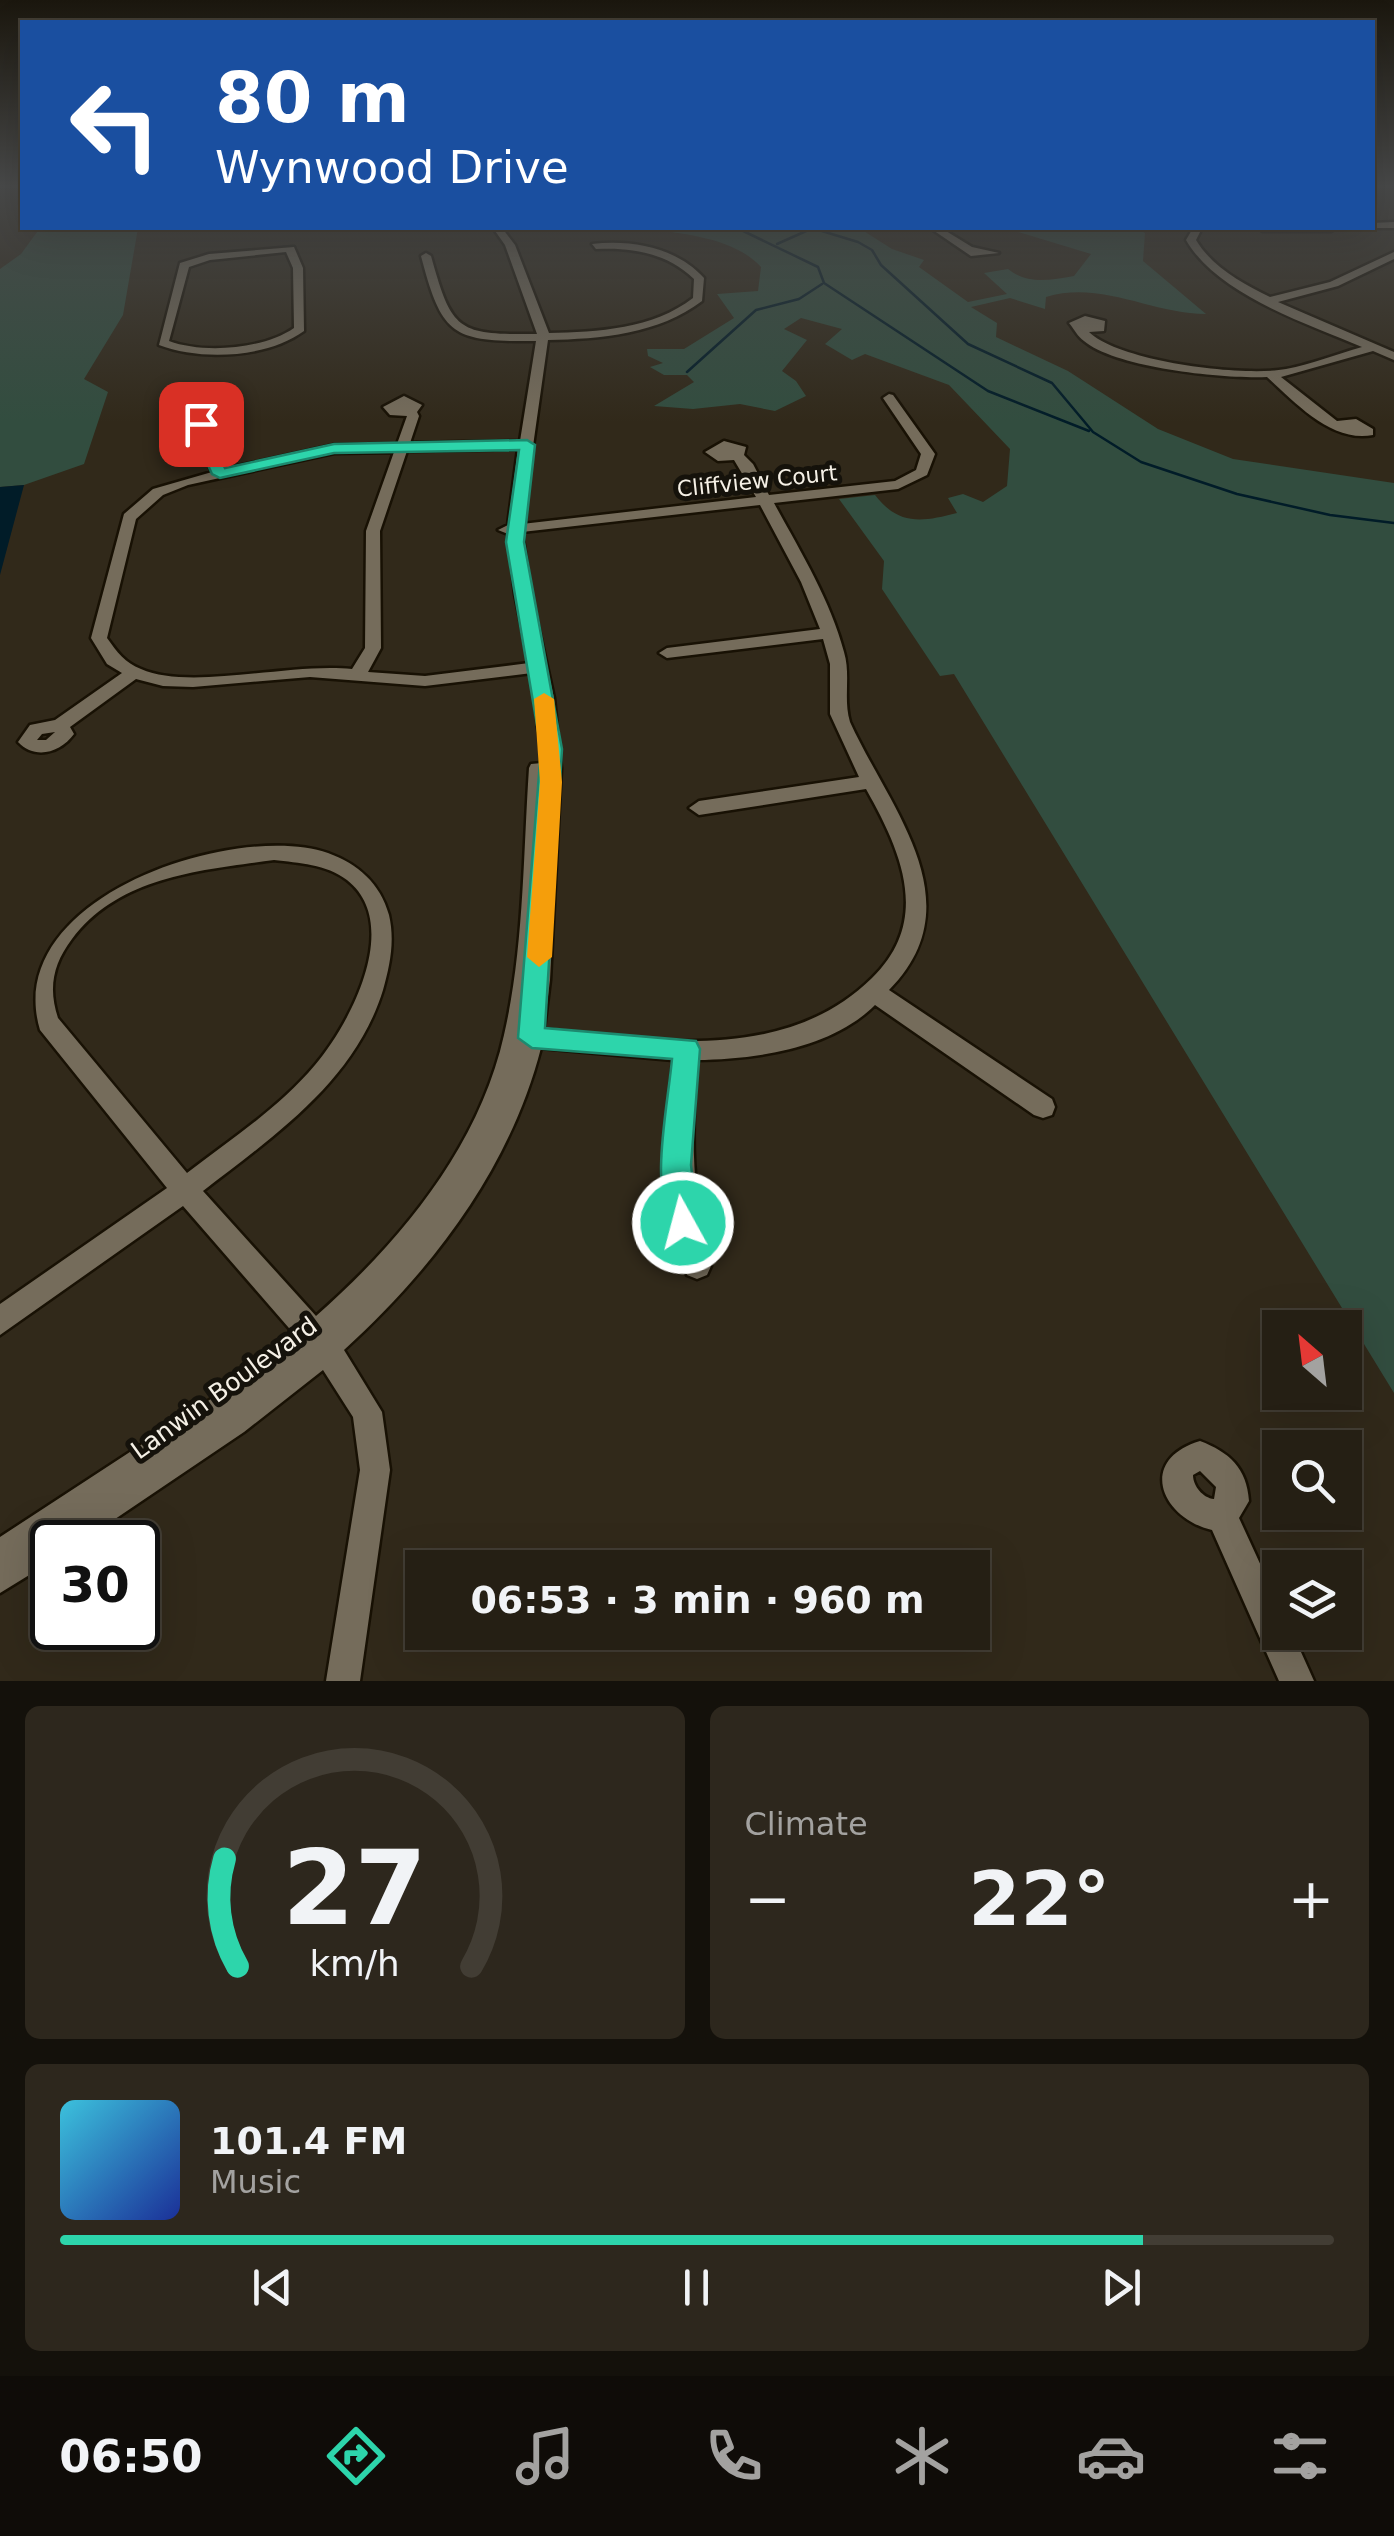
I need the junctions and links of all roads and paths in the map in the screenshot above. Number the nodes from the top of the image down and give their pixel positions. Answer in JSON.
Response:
{"nodes":[{"id":1,"x":184,"y":265,"type":"edge"},
{"id":2,"x":297,"y":265,"type":"edge"},
{"id":3,"x":429,"y":265,"type":"edge"},
{"id":4,"x":516,"y":265,"type":"edge"},
{"id":5,"x":684,"y":265,"type":"edge"},
{"id":6,"x":1213,"y":265,"type":"edge"},
{"id":7,"x":1372,"y":265,"type":"edge"},
{"id":8,"x":1268,"y":302,"type":"junction"},
{"id":9,"x":1083,"y":329,"type":"dead end"},
{"id":10,"x":539,"y":335,"type":"junction"},
{"id":11,"x":1375,"y":347,"type":"junction"},
{"id":12,"x":1394,"y":356,"type":"edge"},
{"id":13,"x":1271,"y":375,"type":"junction"},
{"id":14,"x":889,"y":398,"type":"dead end"},
{"id":15,"x":410,"y":410,"type":"dead end"},
{"id":16,"x":1338,"y":424,"type":"dead end"},
{"id":17,"x":197,"y":426,"type":"dead end"},
{"id":18,"x":522,"y":445,"type":"junction"},
{"id":19,"x":402,"y":446,"type":"junction"},
{"id":20,"x":737,"y":456,"type":"dead end"},
{"id":21,"x":220,"y":474,"type":"junction"},
{"id":22,"x":765,"y":503,"type":"junction"},
{"id":23,"x":510,"y":530,"type":"junction"},
{"id":24,"x":828,"y":633,"type":"junction"},
{"id":25,"x":667,"y":654,"type":"dead end"},
{"id":26,"x":532,"y":668,"type":"junction"},
{"id":27,"x":134,"y":672,"type":"junction"},
{"id":28,"x":358,"y":674,"type":"junction"},
{"id":29,"x":60,"y":725,"type":"dead end"},
{"id":30,"x":871,"y":782,"type":"junction"},
{"id":31,"x":698,"y":808,"type":"dead end"},
{"id":32,"x":875,"y":993,"type":"junction"},
{"id":33,"x":523,"y":1037,"type":"junction"},
{"id":34,"x":686,"y":1049,"type":"junction"},
{"id":35,"x":1044,"y":1107,"type":"dead end"},
{"id":36,"x":185,"y":1190,"type":"junction"},
{"id":37,"x":696,"y":1266,"type":"dead end"},
{"id":38,"x":0,"y":1321,"type":"edge"},
{"id":39,"x":322,"y":1344,"type":"junction"},
{"id":40,"x":1221,"y":1516,"type":"dead end"},
{"id":41,"x":0,"y":1556,"type":"edge"},
{"id":42,"x":0,"y":1577,"type":"edge"},
{"id":43,"x":343,"y":1681,"type":"edge"},
{"id":44,"x":1297,"y":1681,"type":"edge"}],
"edges":[{"from":1,"to":2,"type":"street"},
{"from":3,"to":10,"type":"street"},
{"from":4,"to":10,"type":"street","name":"Lanwin Boulevard"},
{"from":5,"to":10,"type":"street"},
{"from":6,"to":8,"type":"street"},
{"from":7,"to":8,"type":"street"},
{"from":8,"to":11,"type":"street"},
{"from":9,"to":13,"type":"street"},
{"from":10,"to":18,"type":"street","name":"Lanwin Boulevard"},
{"from":11,"to":12,"type":"street"},
{"from":11,"to":13,"type":"street"},
{"from":13,"to":16,"type":"street"},
{"from":14,"to":22,"type":"street","name":"Cliffview Court"},
{"from":15,"to":19,"type":"street"},
{"from":17,"to":21,"type":"street"},
{"from":18,"to":19,"type":"street"},
{"from":18,"to":23,"type":"street","name":"Lanwin Boulevard"},
{"from":19,"to":21,"type":"street"},
{"from":19,"to":28,"type":"street"},
{"from":20,"to":22,"type":"street"},
{"from":21,"to":27,"type":"street"},
{"from":22,"to":23,"type":"street","name":"Cliffview Court"},
{"from":22,"to":24,"type":"street"},
{"from":23,"to":26,"type":"street","name":"Lanwin Boulevard"},
{"from":24,"to":25,"type":"street"},
{"from":24,"to":30,"type":"street"},
{"from":26,"to":28,"type":"street"},
{"from":26,"to":33,"type":"street","name":"Lanwin Boulevard"},
{"from":27,"to":28,"type":"street"},
{"from":27,"to":29,"type":"street"},
{"from":30,"to":31,"type":"street"},
{"from":30,"to":32,"type":"street"},
{"from":32,"to":34,"type":"street"},
{"from":32,"to":35,"type":"street"},
{"from":33,"to":34,"type":"street"},
{"from":33,"to":39,"type":"street","name":"Lanwin Boulevard"},
{"from":34,"to":37,"type":"street"},
{"from":36,"to":36,"type":"street"},
{"from":36,"to":38,"type":"street"},
{"from":36,"to":39,"type":"street"},
{"from":39,"to":41,"type":"street","name":"Lanwin Boulevard"},
{"from":39,"to":42,"type":"street","name":"Lanwin Boulevard"},
{"from":39,"to":43,"type":"street"},
{"from":40,"to":44,"type":"street"}]}
